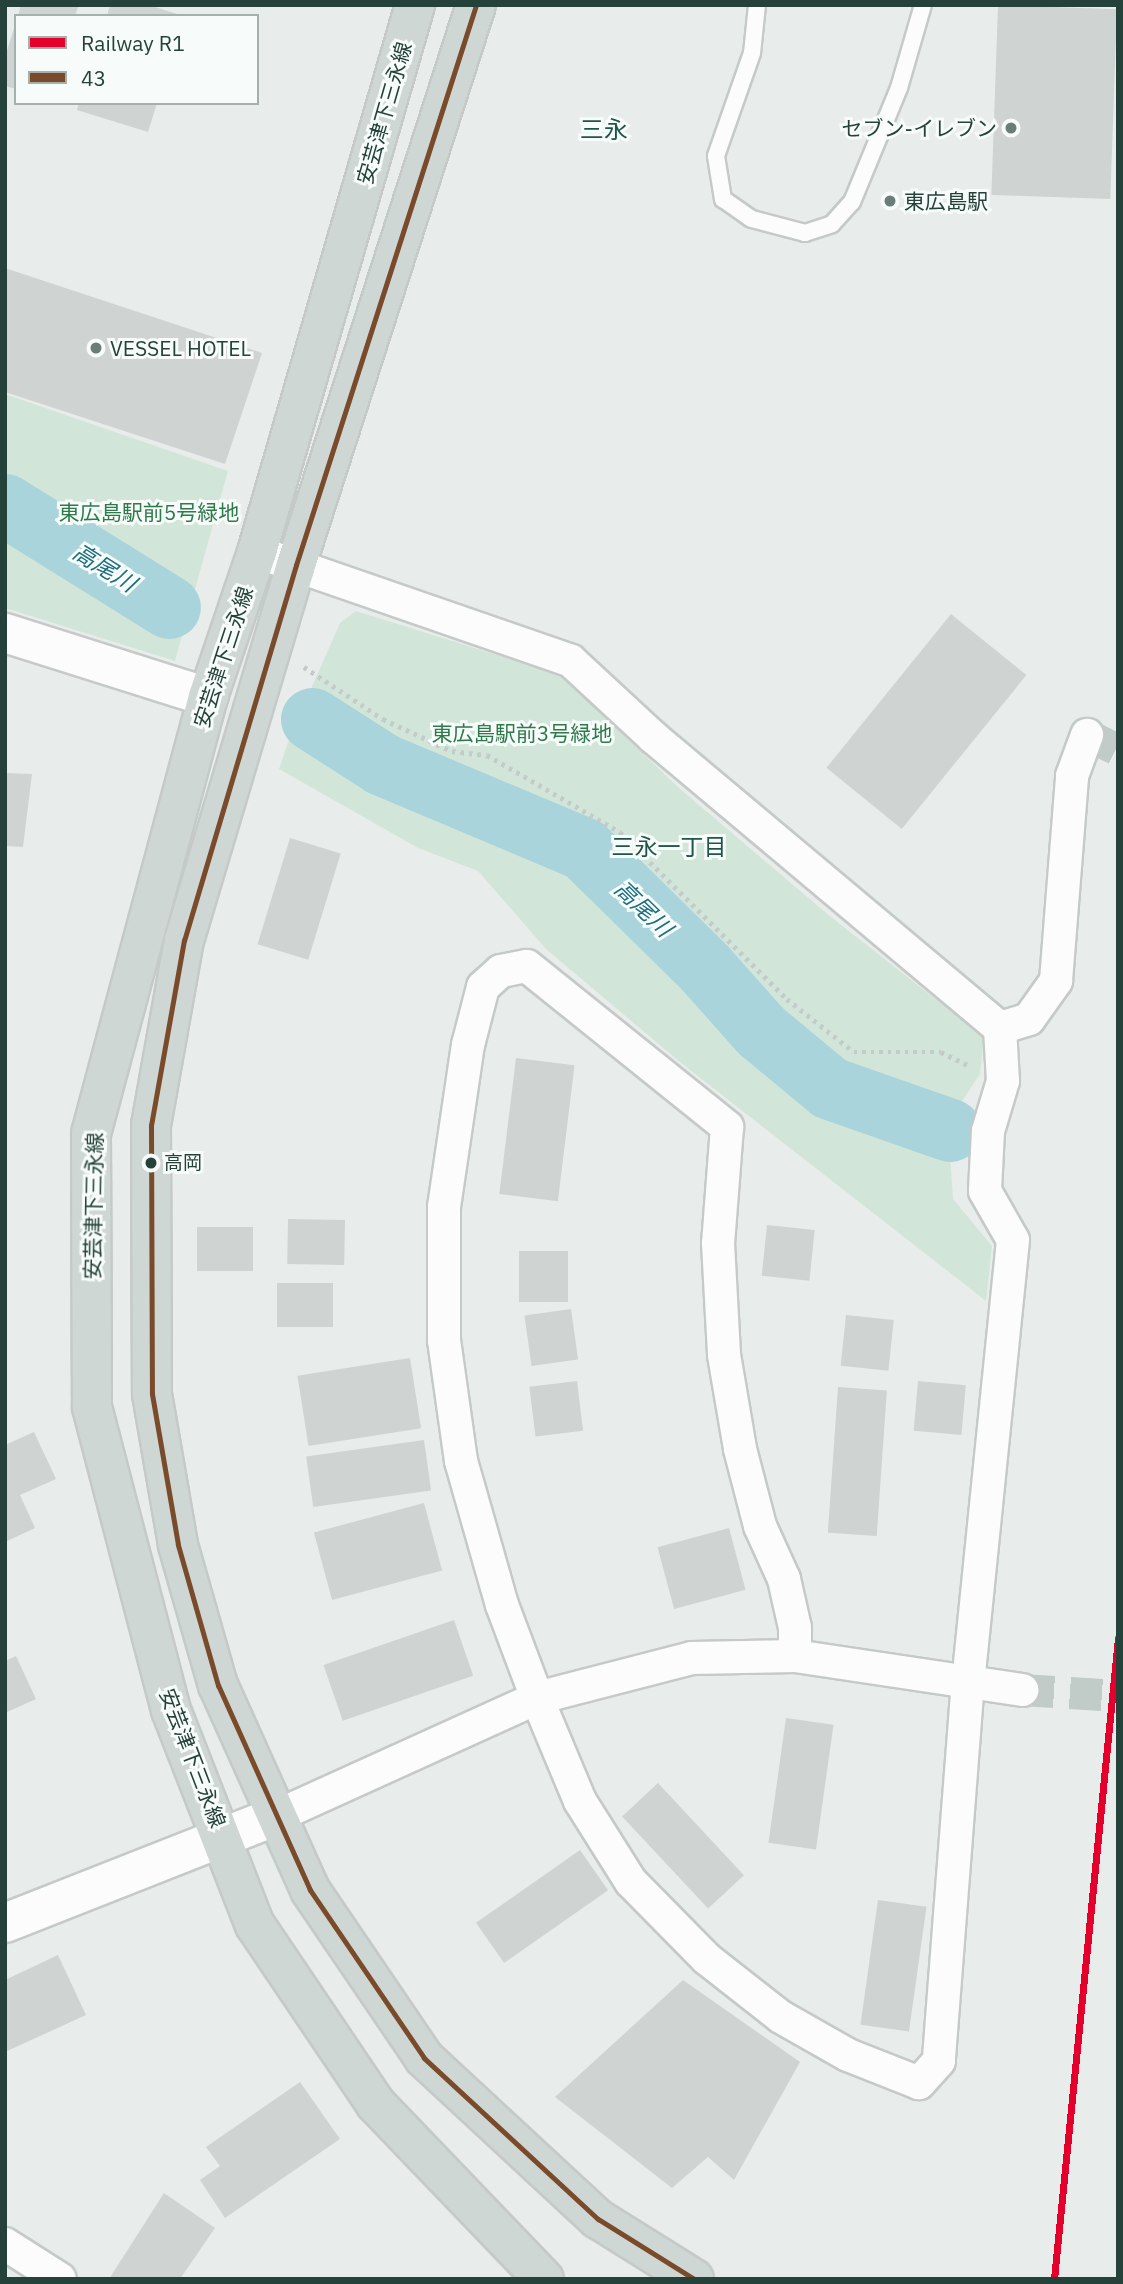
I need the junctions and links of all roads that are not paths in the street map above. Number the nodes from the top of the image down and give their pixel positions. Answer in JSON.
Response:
{"nodes":[{"id":1,"x":415,"y":5,"type":"edge"},
{"id":2,"x":477,"y":5,"type":"edge"},
{"id":3,"x":757,"y":5,"type":"edge"},
{"id":4,"x":923,"y":5,"type":"edge"},
{"id":5,"x":257,"y":552,"type":"junction"},
{"id":6,"x":296,"y":565,"type":"junction"},
{"id":7,"x":5,"y":633,"type":"edge"},
{"id":8,"x":208,"y":697,"type":"junction"},
{"id":9,"x":1087,"y":735,"type":"dead end"},
{"id":10,"x":1000,"y":1028,"type":"junction"},
{"id":11,"x":795,"y":1656,"type":"junction"},
{"id":12,"x":968,"y":1681,"type":"junction"},
{"id":13,"x":1022,"y":1690,"type":"tunnel mouth"},
{"id":14,"x":537,"y":1698,"type":"junction"},
{"id":15,"x":279,"y":1815,"type":"junction"},
{"id":16,"x":223,"y":1836,"type":"junction"},
{"id":17,"x":5,"y":1923,"type":"edge"},
{"id":18,"x":5,"y":2244,"type":"edge"},
{"id":19,"x":60,"y":2279,"type":"edge"},
{"id":20,"x":544,"y":2279,"type":"edge"},
{"id":21,"x":694,"y":2279,"type":"edge"}],
"edges":[{"from":1,"to":5,"type":"main road","name":"安芸津下三永線"},
{"from":2,"to":6,"type":"main road","name":"安芸津下三永線"},
{"from":3,"to":4,"type":"lane"},
{"from":5,"to":6,"type":"street"},
{"from":5,"to":8,"type":"main road","name":"安芸津下三永線"},
{"from":6,"to":10,"type":"street"},
{"from":6,"to":15,"type":"main road","name":"安芸津下三永線"},
{"from":7,"to":8,"type":"street"},
{"from":8,"to":16,"type":"main road","name":"安芸津下三永線"},
{"from":9,"to":10,"type":"street"},
{"from":10,"to":12,"type":"street"},
{"from":11,"to":12,"type":"street"},
{"from":11,"to":14,"type":"street"},
{"from":11,"to":14,"type":"street"},
{"from":12,"to":13,"type":"street"},
{"from":12,"to":14,"type":"street"},
{"from":14,"to":15,"type":"street"},
{"from":15,"to":16,"type":"street"},
{"from":15,"to":21,"type":"main road","name":"安芸津下三永線"},
{"from":16,"to":17,"type":"street"},
{"from":16,"to":20,"type":"main road","name":"安芸津下三永線"},
{"from":18,"to":19,"type":"street"}]}
